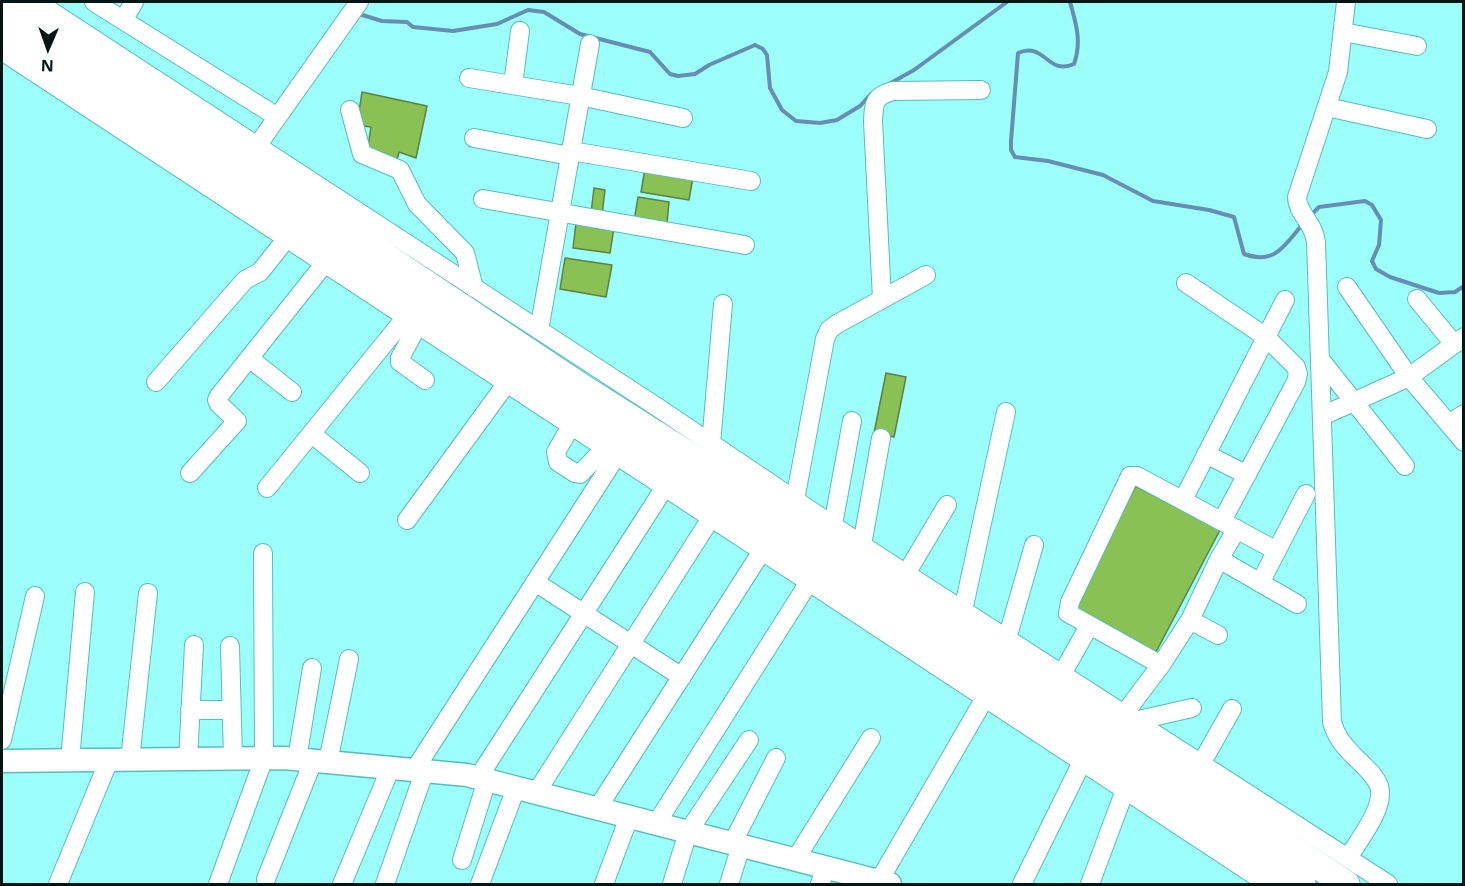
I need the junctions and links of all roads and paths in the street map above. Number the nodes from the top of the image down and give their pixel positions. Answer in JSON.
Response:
{"nodes":[{"id":1,"x":7,"y":2,"type":"edge"},
{"id":2,"x":40,"y":2,"type":"edge"},
{"id":3,"x":94,"y":2,"type":"edge"},
{"id":4,"x":134,"y":2,"type":"edge"},
{"id":5,"x":1346,"y":2,"type":"edge"},
{"id":6,"x":358,"y":3,"type":"edge"},
{"id":7,"x":130,"y":24,"type":"junction"},
{"id":8,"x":2,"y":26,"type":"edge"},
{"id":9,"x":520,"y":31,"type":"dead end"},
{"id":10,"x":1343,"y":32,"type":"junction"},
{"id":11,"x":590,"y":44,"type":"dead end"},
{"id":12,"x":1417,"y":46,"type":"dead end"},
{"id":13,"x":2,"y":51,"type":"edge"},
{"id":14,"x":118,"y":55,"type":"junction"},
{"id":15,"x":469,"y":78,"type":"dead end"},
{"id":16,"x":513,"y":85,"type":"junction"},
{"id":17,"x":981,"y":90,"type":"dead end"},
{"id":18,"x":580,"y":96,"type":"junction"},
{"id":19,"x":1327,"y":107,"type":"junction"},
{"id":20,"x":350,"y":110,"type":"dead end"},
{"id":21,"x":268,"y":111,"type":"dead end"},
{"id":22,"x":683,"y":118,"type":"dead end"},
{"id":23,"x":1427,"y":129,"type":"dead end"},
{"id":24,"x":474,"y":138,"type":"dead end"},
{"id":25,"x":257,"y":146,"type":"junction"},
{"id":26,"x":570,"y":153,"type":"junction"},
{"id":27,"x":751,"y":181,"type":"dead end"},
{"id":28,"x":483,"y":199,"type":"dead end"},
{"id":29,"x":560,"y":213,"type":"junction"},
{"id":30,"x":287,"y":238,"type":"junction"},
{"id":31,"x":745,"y":245,"type":"dead end"},
{"id":32,"x":325,"y":263,"type":"junction"},
{"id":33,"x":926,"y":275,"type":"dead end"},
{"id":34,"x":1186,"y":283,"type":"dead end"},
{"id":35,"x":1347,"y":287,"type":"dead end"},
{"id":36,"x":474,"y":288,"type":"junction"},
{"id":37,"x":882,"y":299,"type":"junction"},
{"id":38,"x":1417,"y":299,"type":"dead end"},
{"id":39,"x":1285,"y":300,"type":"dead end"},
{"id":40,"x":723,"y":304,"type":"dead end"},
{"id":41,"x":412,"y":321,"type":"junction"},
{"id":42,"x":539,"y":330,"type":"junction"},
{"id":43,"x":1266,"y":337,"type":"junction"},
{"id":44,"x":1459,"y":340,"type":"edge"},
{"id":45,"x":249,"y":358,"type":"junction"},
{"id":46,"x":1320,"y":359,"type":"junction"},
{"id":47,"x":1409,"y":377,"type":"junction"},
{"id":48,"x":425,"y":380,"type":"dead end"},
{"id":49,"x":156,"y":382,"type":"dead end"},
{"id":50,"x":507,"y":383,"type":"junction"},
{"id":51,"x":292,"y":392,"type":"dead end"},
{"id":52,"x":1353,"y":401,"type":"junction"},
{"id":53,"x":1006,"y":412,"type":"dead end"},
{"id":54,"x":1322,"y":416,"type":"junction"},
{"id":55,"x":1456,"y":419,"type":"edge"},
{"id":56,"x":852,"y":421,"type":"dead end"},
{"id":57,"x":571,"y":426,"type":"junction"},
{"id":58,"x":312,"y":434,"type":"junction"},
{"id":59,"x":881,"y":438,"type":"dead end"},
{"id":60,"x":1464,"y":442,"type":"edge"},
{"id":61,"x":711,"y":444,"type":"junction"},
{"id":62,"x":610,"y":452,"type":"junction"},
{"id":63,"x":1206,"y":454,"type":"junction"},
{"id":64,"x":1405,"y":466,"type":"dead end"},
{"id":65,"x":190,"y":473,"type":"dead end"},
{"id":66,"x":360,"y":473,"type":"dead end"},
{"id":67,"x":1246,"y":475,"type":"junction"},
{"id":68,"x":665,"y":487,"type":"junction"},
{"id":69,"x":267,"y":488,"type":"dead end"},
{"id":70,"x":1306,"y":494,"type":"dead end"},
{"id":71,"x":795,"y":500,"type":"junction"},
{"id":72,"x":1183,"y":500,"type":"junction"},
{"id":73,"x":947,"y":505,"type":"dead end"},
{"id":74,"x":711,"y":518,"type":"junction"},
{"id":75,"x":407,"y":520,"type":"dead end"},
{"id":76,"x":833,"y":525,"type":"junction"},
{"id":77,"x":1229,"y":525,"type":"junction"},
{"id":78,"x":783,"y":542,"type":"junction"},
{"id":79,"x":1034,"y":545,"type":"dead end"},
{"id":80,"x":870,"y":550,"type":"junction"},
{"id":81,"x":1277,"y":551,"type":"junction"},
{"id":82,"x":263,"y":553,"type":"dead end"},
{"id":83,"x":1219,"y":559,"type":"junction"},
{"id":84,"x":906,"y":574,"type":"junction"},
{"id":85,"x":535,"y":582,"type":"junction"},
{"id":86,"x":1260,"y":583,"type":"junction"},
{"id":87,"x":812,"y":584,"type":"junction"},
{"id":88,"x":85,"y":592,"type":"dead end"},
{"id":89,"x":148,"y":593,"type":"dead end"},
{"id":90,"x":35,"y":596,"type":"dead end"},
{"id":91,"x":1297,"y":604,"type":"dead end"},
{"id":92,"x":963,"y":611,"type":"junction"},
{"id":93,"x":584,"y":614,"type":"junction"},
{"id":94,"x":1190,"y":620,"type":"junction"},
{"id":95,"x":1089,"y":626,"type":"junction"},
{"id":96,"x":1218,"y":635,"type":"dead end"},
{"id":97,"x":1007,"y":639,"type":"junction"},
{"id":98,"x":631,"y":644,"type":"junction"},
{"id":99,"x":194,"y":645,"type":"dead end"},
{"id":100,"x":230,"y":646,"type":"dead end"},
{"id":101,"x":350,"y":659,"type":"dead end"},
{"id":102,"x":1161,"y":665,"type":"junction"},
{"id":103,"x":312,"y":668,"type":"dead end"},
{"id":104,"x":1062,"y":674,"type":"junction"},
{"id":105,"x":682,"y":677,"type":"junction"},
{"id":106,"x":985,"y":698,"type":"junction"},
{"id":107,"x":1192,"y":708,"type":"dead end"},
{"id":108,"x":1232,"y":709,"type":"dead end"},
{"id":109,"x":190,"y":710,"type":"junction"},
{"id":110,"x":231,"y":710,"type":"junction"},
{"id":111,"x":1129,"y":717,"type":"junction"},
{"id":112,"x":871,"y":738,"type":"dead end"},
{"id":113,"x":2,"y":740,"type":"edge"},
{"id":114,"x":749,"y":740,"type":"dead end"},
{"id":115,"x":264,"y":758,"type":"junction"},
{"id":116,"x":776,"y":758,"type":"dead end"},
{"id":117,"x":188,"y":759,"type":"junction"},
{"id":118,"x":233,"y":759,"type":"junction"},
{"id":119,"x":70,"y":760,"type":"junction"},
{"id":120,"x":120,"y":760,"type":"junction"},
{"id":121,"x":313,"y":760,"type":"junction"},
{"id":122,"x":2,"y":761,"type":"edge"},
{"id":123,"x":1082,"y":762,"type":"junction"},
{"id":124,"x":1201,"y":764,"type":"junction"},
{"id":125,"x":391,"y":767,"type":"junction"},
{"id":126,"x":420,"y":770,"type":"junction"},
{"id":127,"x":482,"y":779,"type":"junction"},
{"id":128,"x":526,"y":790,"type":"junction"},
{"id":129,"x":1125,"y":790,"type":"junction"},
{"id":130,"x":597,"y":809,"type":"junction"},
{"id":131,"x":629,"y":817,"type":"junction"},
{"id":132,"x":656,"y":824,"type":"junction"},
{"id":133,"x":688,"y":832,"type":"junction"},
{"id":134,"x":737,"y":845,"type":"junction"},
{"id":135,"x":462,"y":860,"type":"dead end"},
{"id":136,"x":795,"y":860,"type":"junction"},
{"id":137,"x":1347,"y":871,"type":"edge"},
{"id":138,"x":823,"y":876,"type":"edge"},
{"id":139,"x":266,"y":879,"type":"dead end"},
{"id":140,"x":1247,"y":879,"type":"edge"},
{"id":141,"x":887,"y":884,"type":"edge"},
{"id":142,"x":58,"y":885,"type":"edge"},
{"id":143,"x":218,"y":885,"type":"edge"},
{"id":144,"x":342,"y":885,"type":"edge"},
{"id":145,"x":385,"y":885,"type":"edge"},
{"id":146,"x":480,"y":885,"type":"edge"},
{"id":147,"x":604,"y":885,"type":"edge"},
{"id":148,"x":672,"y":885,"type":"edge"},
{"id":149,"x":729,"y":885,"type":"edge"},
{"id":150,"x":1022,"y":885,"type":"edge"},
{"id":151,"x":1090,"y":885,"type":"edge"},
{"id":152,"x":1268,"y":885,"type":"edge"},
{"id":153,"x":1302,"y":885,"type":"edge"},
{"id":154,"x":1388,"y":885,"type":"edge"}],
"edges":[{"from":1,"to":78,"type":"highway"},
{"from":2,"to":14,"type":"street"},
{"from":3,"to":7,"type":"street"},
{"from":4,"to":7,"type":"street"},
{"from":5,"to":10,"type":"street"},
{"from":6,"to":25,"type":"street"},
{"from":7,"to":14,"type":"street"},
{"from":7,"to":21,"type":"street"},
{"from":8,"to":78,"type":"highway"},
{"from":9,"to":16,"type":"street"},
{"from":10,"to":12,"type":"street"},
{"from":10,"to":19,"type":"street"},
{"from":11,"to":18,"type":"street"},
{"from":13,"to":30,"type":"street"},
{"from":14,"to":25,"type":"street"},
{"from":15,"to":16,"type":"street"},
{"from":16,"to":18,"type":"street"},
{"from":17,"to":37,"type":"street"},
{"from":18,"to":22,"type":"street"},
{"from":18,"to":26,"type":"street"},
{"from":19,"to":23,"type":"street"},
{"from":19,"to":46,"type":"street"},
{"from":20,"to":36,"type":"street"},
{"from":24,"to":26,"type":"street"},
{"from":25,"to":36,"type":"street"},
{"from":26,"to":27,"type":"street"},
{"from":26,"to":29,"type":"street"},
{"from":28,"to":29,"type":"street"},
{"from":29,"to":31,"type":"street"},
{"from":29,"to":42,"type":"street"},
{"from":30,"to":32,"type":"street"},
{"from":30,"to":49,"type":"street"},
{"from":32,"to":41,"type":"street"},
{"from":32,"to":45,"type":"street"},
{"from":33,"to":37,"type":"street"},
{"from":34,"to":43,"type":"street"},
{"from":35,"to":47,"type":"street"},
{"from":36,"to":42,"type":"street"},
{"from":37,"to":71,"type":"street"},
{"from":38,"to":44,"type":"street"},
{"from":39,"to":43,"type":"street"},
{"from":40,"to":61,"type":"street"},
{"from":41,"to":48,"type":"street"},
{"from":41,"to":50,"type":"street"},
{"from":41,"to":58,"type":"street"},
{"from":42,"to":61,"type":"street"},
{"from":43,"to":63,"type":"street"},
{"from":43,"to":67,"type":"street"},
{"from":44,"to":47,"type":"street"},
{"from":45,"to":51,"type":"street"},
{"from":45,"to":65,"type":"street"},
{"from":46,"to":52,"type":"street"},
{"from":46,"to":54,"type":"street"},
{"from":47,"to":52,"type":"street"},
{"from":47,"to":55,"type":"street"},
{"from":50,"to":57,"type":"street"},
{"from":50,"to":75,"type":"street"},
{"from":52,"to":54,"type":"street"},
{"from":52,"to":64,"type":"street"},
{"from":53,"to":92,"type":"street"},
{"from":54,"to":137,"type":"street"},
{"from":55,"to":60,"type":"street"},
{"from":56,"to":76,"type":"street"},
{"from":57,"to":62,"type":"street"},
{"from":57,"to":62,"type":"street"},
{"from":58,"to":66,"type":"street"},
{"from":58,"to":69,"type":"street"},
{"from":59,"to":80,"type":"street"},
{"from":61,"to":71,"type":"street"},
{"from":62,"to":68,"type":"street"},
{"from":62,"to":85,"type":"street"},
{"from":63,"to":67,"type":"street"},
{"from":63,"to":72,"type":"street"},
{"from":67,"to":77,"type":"street"},
{"from":68,"to":74,"type":"street"},
{"from":68,"to":93,"type":"street"},
{"from":70,"to":81,"type":"street"},
{"from":71,"to":76,"type":"street"},
{"from":72,"to":77,"type":"street"},
{"from":72,"to":95,"type":"street"},
{"from":73,"to":84,"type":"street"},
{"from":74,"to":78,"type":"street"},
{"from":74,"to":98,"type":"street"},
{"from":76,"to":80,"type":"street"},
{"from":77,"to":81,"type":"street"},
{"from":77,"to":83,"type":"street"},
{"from":78,"to":80,"type":"highway"},
{"from":78,"to":87,"type":"highway"},
{"from":78,"to":105,"type":"street"},
{"from":78,"to":137,"type":"highway"},
{"from":78,"to":153,"type":"highway"},
{"from":79,"to":97,"type":"street"},
{"from":80,"to":84,"type":"street"},
{"from":81,"to":86,"type":"street"},
{"from":82,"to":115,"type":"street"},
{"from":83,"to":86,"type":"street"},
{"from":83,"to":94,"type":"street"},
{"from":84,"to":92,"type":"street"},
{"from":85,"to":93,"type":"street"},
{"from":85,"to":126,"type":"street"},
{"from":86,"to":91,"type":"street"},
{"from":87,"to":106,"type":"street"},
{"from":87,"to":132,"type":"street"},
{"from":88,"to":119,"type":"street"},
{"from":89,"to":120,"type":"street"},
{"from":90,"to":113,"type":"street"},
{"from":92,"to":97,"type":"street"},
{"from":93,"to":98,"type":"street"},
{"from":93,"to":127,"type":"street"},
{"from":94,"to":96,"type":"street"},
{"from":94,"to":102,"type":"street"},
{"from":95,"to":102,"type":"street"},
{"from":95,"to":104,"type":"street"},
{"from":97,"to":104,"type":"street"},
{"from":98,"to":105,"type":"street"},
{"from":98,"to":128,"type":"street"},
{"from":99,"to":109,"type":"street"},
{"from":100,"to":110,"type":"street"},
{"from":101,"to":121,"type":"street"},
{"from":102,"to":111,"type":"street"},
{"from":103,"to":121,"type":"street"},
{"from":104,"to":111,"type":"street"},
{"from":105,"to":130,"type":"street"},
{"from":106,"to":123,"type":"street"},
{"from":106,"to":141,"type":"street"},
{"from":107,"to":111,"type":"street"},
{"from":108,"to":124,"type":"street"},
{"from":109,"to":110,"type":"street"},
{"from":109,"to":117,"type":"street"},
{"from":110,"to":118,"type":"street"},
{"from":111,"to":124,"type":"street"},
{"from":112,"to":136,"type":"street"},
{"from":114,"to":133,"type":"street"},
{"from":115,"to":118,"type":"main road"},
{"from":115,"to":121,"type":"main road"},
{"from":115,"to":143,"type":"street"},
{"from":116,"to":134,"type":"street"},
{"from":117,"to":118,"type":"main road"},
{"from":117,"to":120,"type":"main road"},
{"from":119,"to":120,"type":"main road"},
{"from":119,"to":122,"type":"main road"},
{"from":120,"to":142,"type":"street"},
{"from":121,"to":125,"type":"main road"},
{"from":121,"to":139,"type":"street"},
{"from":123,"to":129,"type":"street"},
{"from":123,"to":150,"type":"street"},
{"from":124,"to":137,"type":"street"},
{"from":125,"to":126,"type":"main road"},
{"from":125,"to":144,"type":"street"},
{"from":126,"to":127,"type":"main road"},
{"from":126,"to":145,"type":"street"},
{"from":127,"to":128,"type":"main road"},
{"from":127,"to":135,"type":"street"},
{"from":128,"to":130,"type":"main road"},
{"from":128,"to":146,"type":"street"},
{"from":129,"to":140,"type":"street"},
{"from":129,"to":151,"type":"street"},
{"from":130,"to":131,"type":"main road"},
{"from":131,"to":132,"type":"main road"},
{"from":131,"to":147,"type":"street"},
{"from":132,"to":133,"type":"main road"},
{"from":133,"to":134,"type":"main road"},
{"from":133,"to":148,"type":"street"},
{"from":134,"to":136,"type":"main road"},
{"from":134,"to":149,"type":"street"},
{"from":136,"to":138,"type":"main road"},
{"from":137,"to":154,"type":"street"},
{"from":138,"to":141,"type":"main road"},
{"from":140,"to":152,"type":"street"}]}
